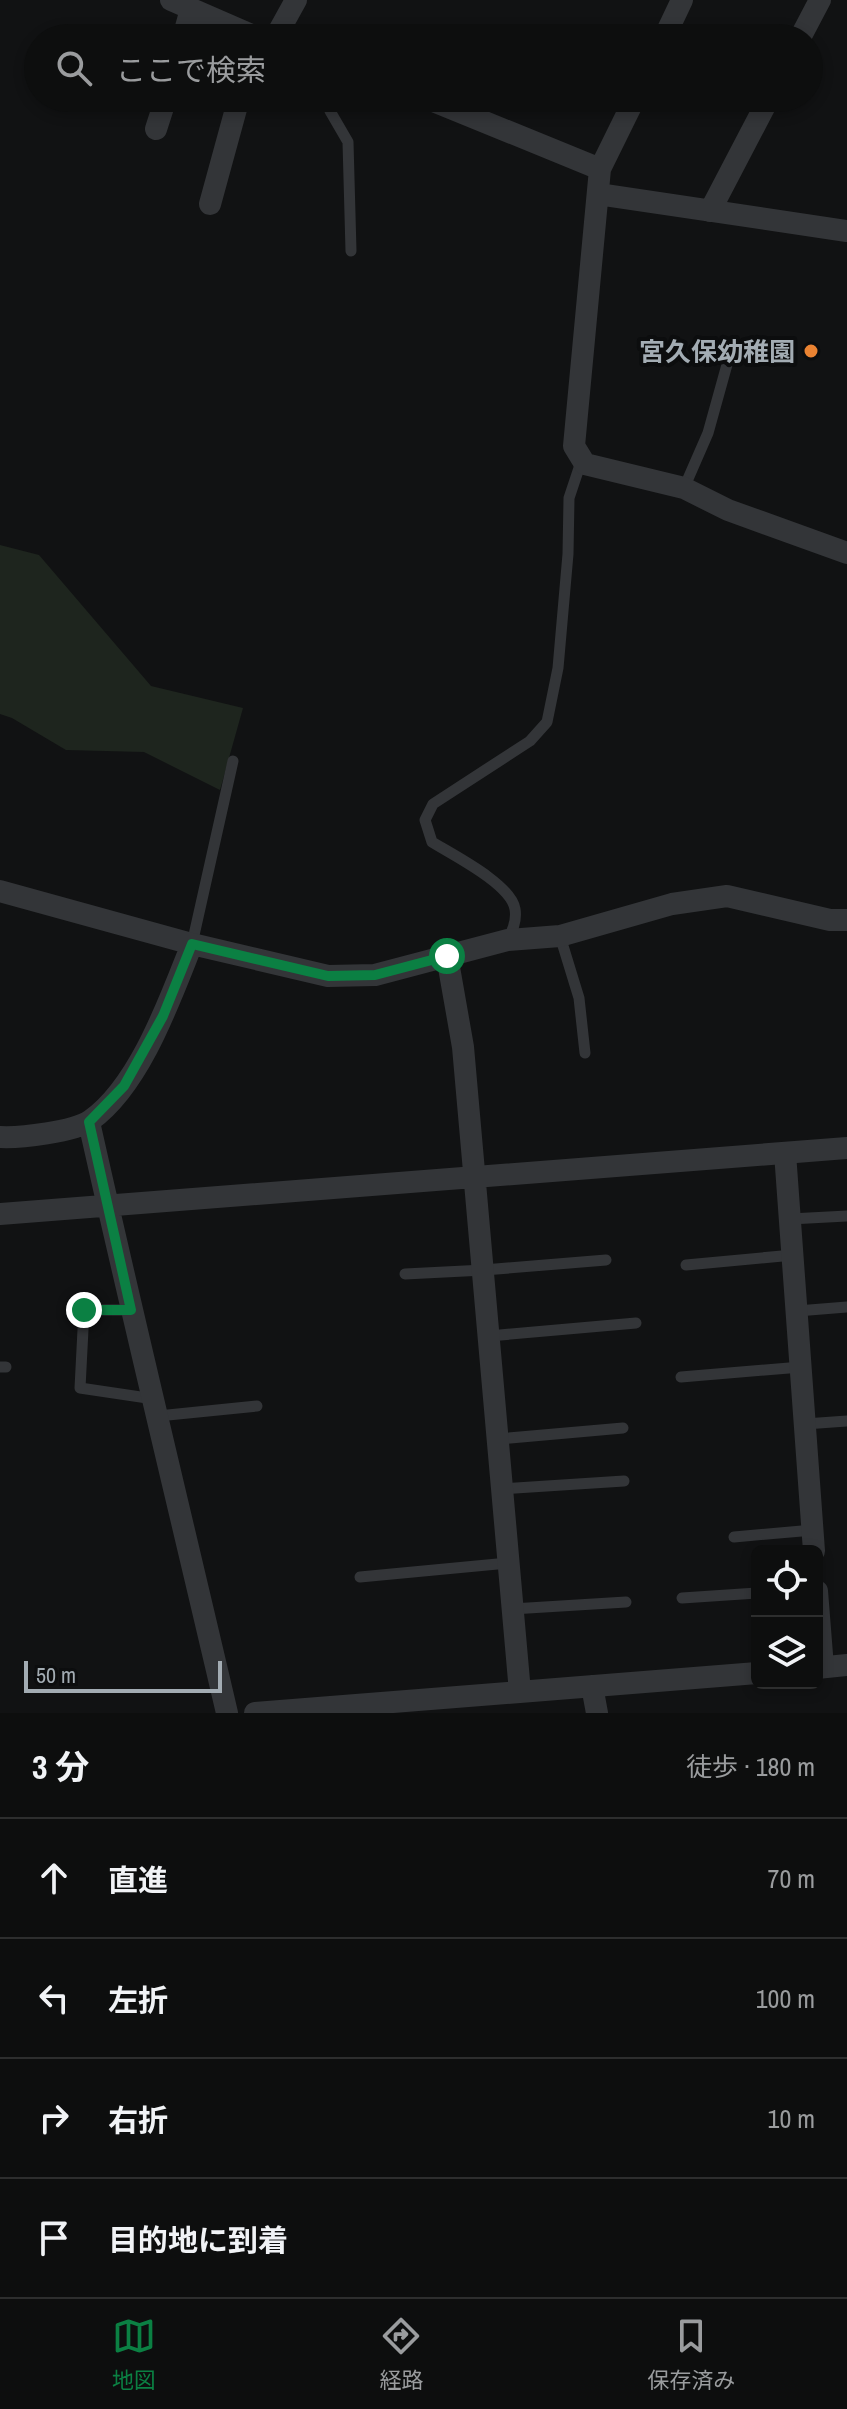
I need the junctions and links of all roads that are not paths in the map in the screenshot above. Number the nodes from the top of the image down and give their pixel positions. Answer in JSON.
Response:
{"nodes":[{"id":1,"x":296,"y":0,"type":"edge"},
{"id":2,"x":682,"y":0,"type":"edge"},
{"id":3,"x":820,"y":0,"type":"edge"},
{"id":4,"x":181,"y":4,"type":"edge"},
{"id":5,"x":182,"y":24,"type":"edge"},
{"id":6,"x":225,"y":24,"type":"edge"},
{"id":7,"x":283,"y":24,"type":"edge"},
{"id":8,"x":671,"y":24,"type":"edge"},
{"id":9,"x":807,"y":24,"type":"edge"},
{"id":10,"x":161,"y":112,"type":"edge"},
{"id":11,"x":235,"y":112,"type":"edge"},
{"id":12,"x":331,"y":112,"type":"edge"},
{"id":13,"x":460,"y":112,"type":"edge"},
{"id":14,"x":628,"y":112,"type":"edge"},
{"id":15,"x":762,"y":112,"type":"edge"},
{"id":16,"x":156,"y":129,"type":"dead end"},
{"id":17,"x":600,"y":169,"type":"junction"},
{"id":18,"x":598,"y":194,"type":"junction"},
{"id":19,"x":210,"y":204,"type":"dead end"},
{"id":20,"x":710,"y":211,"type":"junction"},
{"id":21,"x":847,"y":231,"type":"edge"},
{"id":22,"x":351,"y":251,"type":"dead end"},
{"id":23,"x":728,"y":361,"type":"dead end"},
{"id":24,"x":582,"y":459,"type":"junction"},
{"id":25,"x":684,"y":488,"type":"junction"},
{"id":26,"x":847,"y":553,"type":"edge"},
{"id":27,"x":233,"y":761,"type":"dead end"},
{"id":28,"x":0,"y":891,"type":"edge"},
{"id":29,"x":847,"y":920,"type":"edge"},
{"id":30,"x":560,"y":936,"type":"junction"},
{"id":31,"x":508,"y":940,"type":"junction"},
{"id":32,"x":192,"y":944,"type":"junction"},
{"id":33,"x":447,"y":956,"type":"junction"},
{"id":34,"x":585,"y":1053,"type":"dead end"},
{"id":35,"x":89,"y":1122,"type":"junction"},
{"id":36,"x":0,"y":1137,"type":"edge"},
{"id":37,"x":847,"y":1148,"type":"edge"},
{"id":38,"x":785,"y":1153,"type":"junction"},
{"id":39,"x":476,"y":1177,"type":"junction"},
{"id":40,"x":108,"y":1206,"type":"junction"},
{"id":41,"x":0,"y":1214,"type":"edge"},
{"id":42,"x":847,"y":1216,"type":"edge"},
{"id":43,"x":790,"y":1219,"type":"junction"},
{"id":44,"x":793,"y":1255,"type":"junction"},
{"id":45,"x":606,"y":1260,"type":"dead end"},
{"id":46,"x":686,"y":1265,"type":"dead end"},
{"id":47,"x":484,"y":1270,"type":"junction"},
{"id":48,"x":405,"y":1274,"type":"dead end"},
{"id":49,"x":847,"y":1307,"type":"edge"},
{"id":50,"x":131,"y":1310,"type":"junction"},
{"id":51,"x":797,"y":1311,"type":"junction"},
{"id":52,"x":636,"y":1323,"type":"dead end"},
{"id":53,"x":489,"y":1336,"type":"junction"},
{"id":54,"x":801,"y":1367,"type":"junction"},
{"id":55,"x":681,"y":1377,"type":"dead end"},
{"id":56,"x":257,"y":1406,"type":"dead end"},
{"id":57,"x":156,"y":1407,"type":"junction"},
{"id":58,"x":847,"y":1421,"type":"edge"},
{"id":59,"x":805,"y":1424,"type":"junction"},
{"id":60,"x":623,"y":1428,"type":"dead end"},
{"id":61,"x":498,"y":1439,"type":"junction"},
{"id":62,"x":624,"y":1481,"type":"dead end"},
{"id":63,"x":502,"y":1489,"type":"junction"},
{"id":64,"x":734,"y":1537,"type":"dead end"},
{"id":65,"x":813,"y":1541,"type":"edge"},
{"id":66,"x":508,"y":1563,"type":"junction"},
{"id":67,"x":360,"y":1577,"type":"dead end"},
{"id":68,"x":751,"y":1593,"type":"edge"},
{"id":69,"x":682,"y":1598,"type":"dead end"},
{"id":70,"x":626,"y":1602,"type":"dead end"},
{"id":71,"x":512,"y":1609,"type":"junction"},
{"id":72,"x":847,"y":1665,"type":"edge"},
{"id":73,"x":823,"y":1667,"type":"edge"},
{"id":74,"x":751,"y":1673,"type":"edge"},
{"id":75,"x":592,"y":1686,"type":"junction"},
{"id":76,"x":520,"y":1692,"type":"junction"},
{"id":77,"x":417,"y":1706,"type":"edge"},
{"id":78,"x":227,"y":1713,"type":"edge"},
{"id":79,"x":255,"y":1713,"type":"edge"},
{"id":80,"x":597,"y":1713,"type":"edge"}],
"edges":[{"from":1,"to":7,"type":"street"},
{"from":2,"to":8,"type":"street"},
{"from":3,"to":9,"type":"street"},
{"from":4,"to":5,"type":"street"},
{"from":4,"to":6,"type":"street"},
{"from":10,"to":16,"type":"street"},
{"from":11,"to":19,"type":"street"},
{"from":12,"to":22,"type":"lane"},
{"from":13,"to":17,"type":"street"},
{"from":14,"to":17,"type":"street"},
{"from":15,"to":20,"type":"street"},
{"from":17,"to":18,"type":"street"},
{"from":18,"to":20,"type":"street"},
{"from":18,"to":24,"type":"street"},
{"from":20,"to":21,"type":"street"},
{"from":23,"to":25,"type":"lane"},
{"from":24,"to":25,"type":"street"},
{"from":24,"to":31,"type":"lane"},
{"from":25,"to":26,"type":"street"},
{"from":27,"to":32,"type":"lane"},
{"from":28,"to":32,"type":"street"},
{"from":29,"to":30,"type":"street"},
{"from":30,"to":31,"type":"street"},
{"from":30,"to":34,"type":"lane"},
{"from":31,"to":33,"type":"street"},
{"from":32,"to":33,"type":"street"},
{"from":32,"to":35,"type":"street"},
{"from":33,"to":39,"type":"street"},
{"from":35,"to":36,"type":"street"},
{"from":35,"to":40,"type":"street"},
{"from":37,"to":38,"type":"street"},
{"from":38,"to":39,"type":"street"},
{"from":38,"to":43,"type":"street"},
{"from":39,"to":40,"type":"street"},
{"from":39,"to":47,"type":"street"},
{"from":40,"to":41,"type":"street"},
{"from":40,"to":50,"type":"street"},
{"from":42,"to":43,"type":"lane"},
{"from":43,"to":44,"type":"street"},
{"from":44,"to":46,"type":"lane"},
{"from":44,"to":51,"type":"street"},
{"from":45,"to":47,"type":"lane"},
{"from":47,"to":48,"type":"lane"},
{"from":47,"to":53,"type":"street"},
{"from":49,"to":51,"type":"lane"},
{"from":50,"to":57,"type":"street"},
{"from":50,"to":57,"type":"lane"},
{"from":51,"to":54,"type":"street"},
{"from":52,"to":53,"type":"lane"},
{"from":53,"to":61,"type":"street"},
{"from":54,"to":55,"type":"lane"},
{"from":54,"to":59,"type":"street"},
{"from":56,"to":57,"type":"lane"},
{"from":57,"to":78,"type":"street"},
{"from":58,"to":59,"type":"lane"},
{"from":59,"to":65,"type":"street"},
{"from":60,"to":61,"type":"lane"},
{"from":61,"to":63,"type":"street"},
{"from":62,"to":63,"type":"lane"},
{"from":63,"to":66,"type":"street"},
{"from":64,"to":65,"type":"lane"},
{"from":66,"to":67,"type":"lane"},
{"from":66,"to":71,"type":"street"},
{"from":68,"to":69,"type":"lane"},
{"from":70,"to":71,"type":"lane"},
{"from":71,"to":76,"type":"street"},
{"from":72,"to":73,"type":"street"},
{"from":74,"to":75,"type":"street"},
{"from":75,"to":76,"type":"street"},
{"from":75,"to":80,"type":"street"},
{"from":76,"to":77,"type":"street"},
{"from":77,"to":79,"type":"street"}]}
